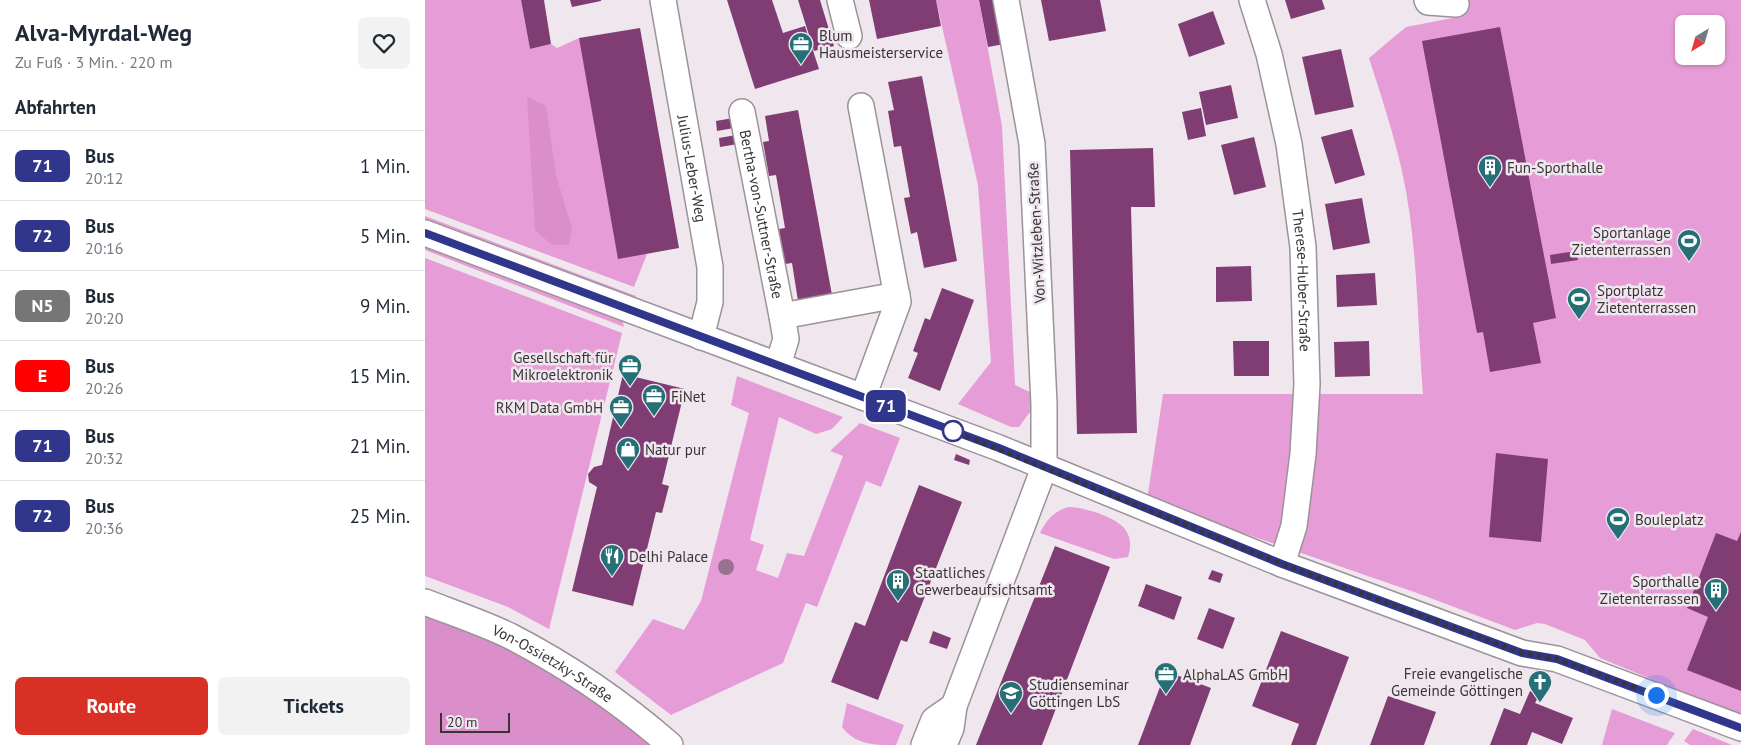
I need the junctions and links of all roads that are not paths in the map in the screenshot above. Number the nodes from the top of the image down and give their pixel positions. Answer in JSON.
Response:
{"nodes":[{"id":1,"x":663,"y":0,"type":"edge"},
{"id":2,"x":839,"y":0,"type":"edge"},
{"id":3,"x":1006,"y":0,"type":"edge"},
{"id":4,"x":1252,"y":0,"type":"edge"},
{"id":5,"x":1427,"y":0,"type":"edge"},
{"id":6,"x":1456,"y":4,"type":"dead end"},
{"id":7,"x":849,"y":36,"type":"dead end"},
{"id":8,"x":861,"y":106,"type":"dead end"},
{"id":9,"x":743,"y":112,"type":"dead end"},
{"id":10,"x":425,"y":233,"type":"edge"},
{"id":11,"x":897,"y":295,"type":"junction"},
{"id":12,"x":782,"y":316,"type":"junction"},
{"id":13,"x":701,"y":337,"type":"junction"},
{"id":14,"x":778,"y":365,"type":"junction"},
{"id":15,"x":863,"y":397,"type":"junction"},
{"id":16,"x":1044,"y":468,"type":"junction"},
{"id":17,"x":1282,"y":564,"type":"junction"},
{"id":18,"x":425,"y":602,"type":"edge"},
{"id":19,"x":953,"y":706,"type":"junction"},
{"id":20,"x":1741,"y":728,"type":"edge"},
{"id":21,"x":670,"y":745,"type":"edge"},
{"id":22,"x":925,"y":745,"type":"edge"},
{"id":23,"x":944,"y":745,"type":"edge"}],
"edges":[{"from":1,"to":13,"type":"street","name":"Julius-Leber-Weg"},
{"from":2,"to":7,"type":"street"},
{"from":3,"to":16,"type":"street","name":"Von-Witzleben-Straße"},
{"from":4,"to":17,"type":"street","name":"Therese-Huber-Straße"},
{"from":5,"to":6,"type":"street"},
{"from":8,"to":11,"type":"street"},
{"from":9,"to":12,"type":"street","name":"Bertha-von-Suttner-Straße"},
{"from":10,"to":13,"type":"street"},
{"from":11,"to":12,"type":"street","name":"Bertha-von-Suttner-Straße"},
{"from":11,"to":15,"type":"street"},
{"from":12,"to":14,"type":"street","name":"Bertha-von-Suttner-Straße"},
{"from":13,"to":14,"type":"street"},
{"from":14,"to":15,"type":"street"},
{"from":15,"to":16,"type":"street"},
{"from":16,"to":17,"type":"street"},
{"from":16,"to":19,"type":"street"},
{"from":17,"to":20,"type":"street"},
{"from":18,"to":21,"type":"street","name":"Von-Ossietzky-Straße"},
{"from":19,"to":22,"type":"street"},
{"from":19,"to":23,"type":"street"}]}
